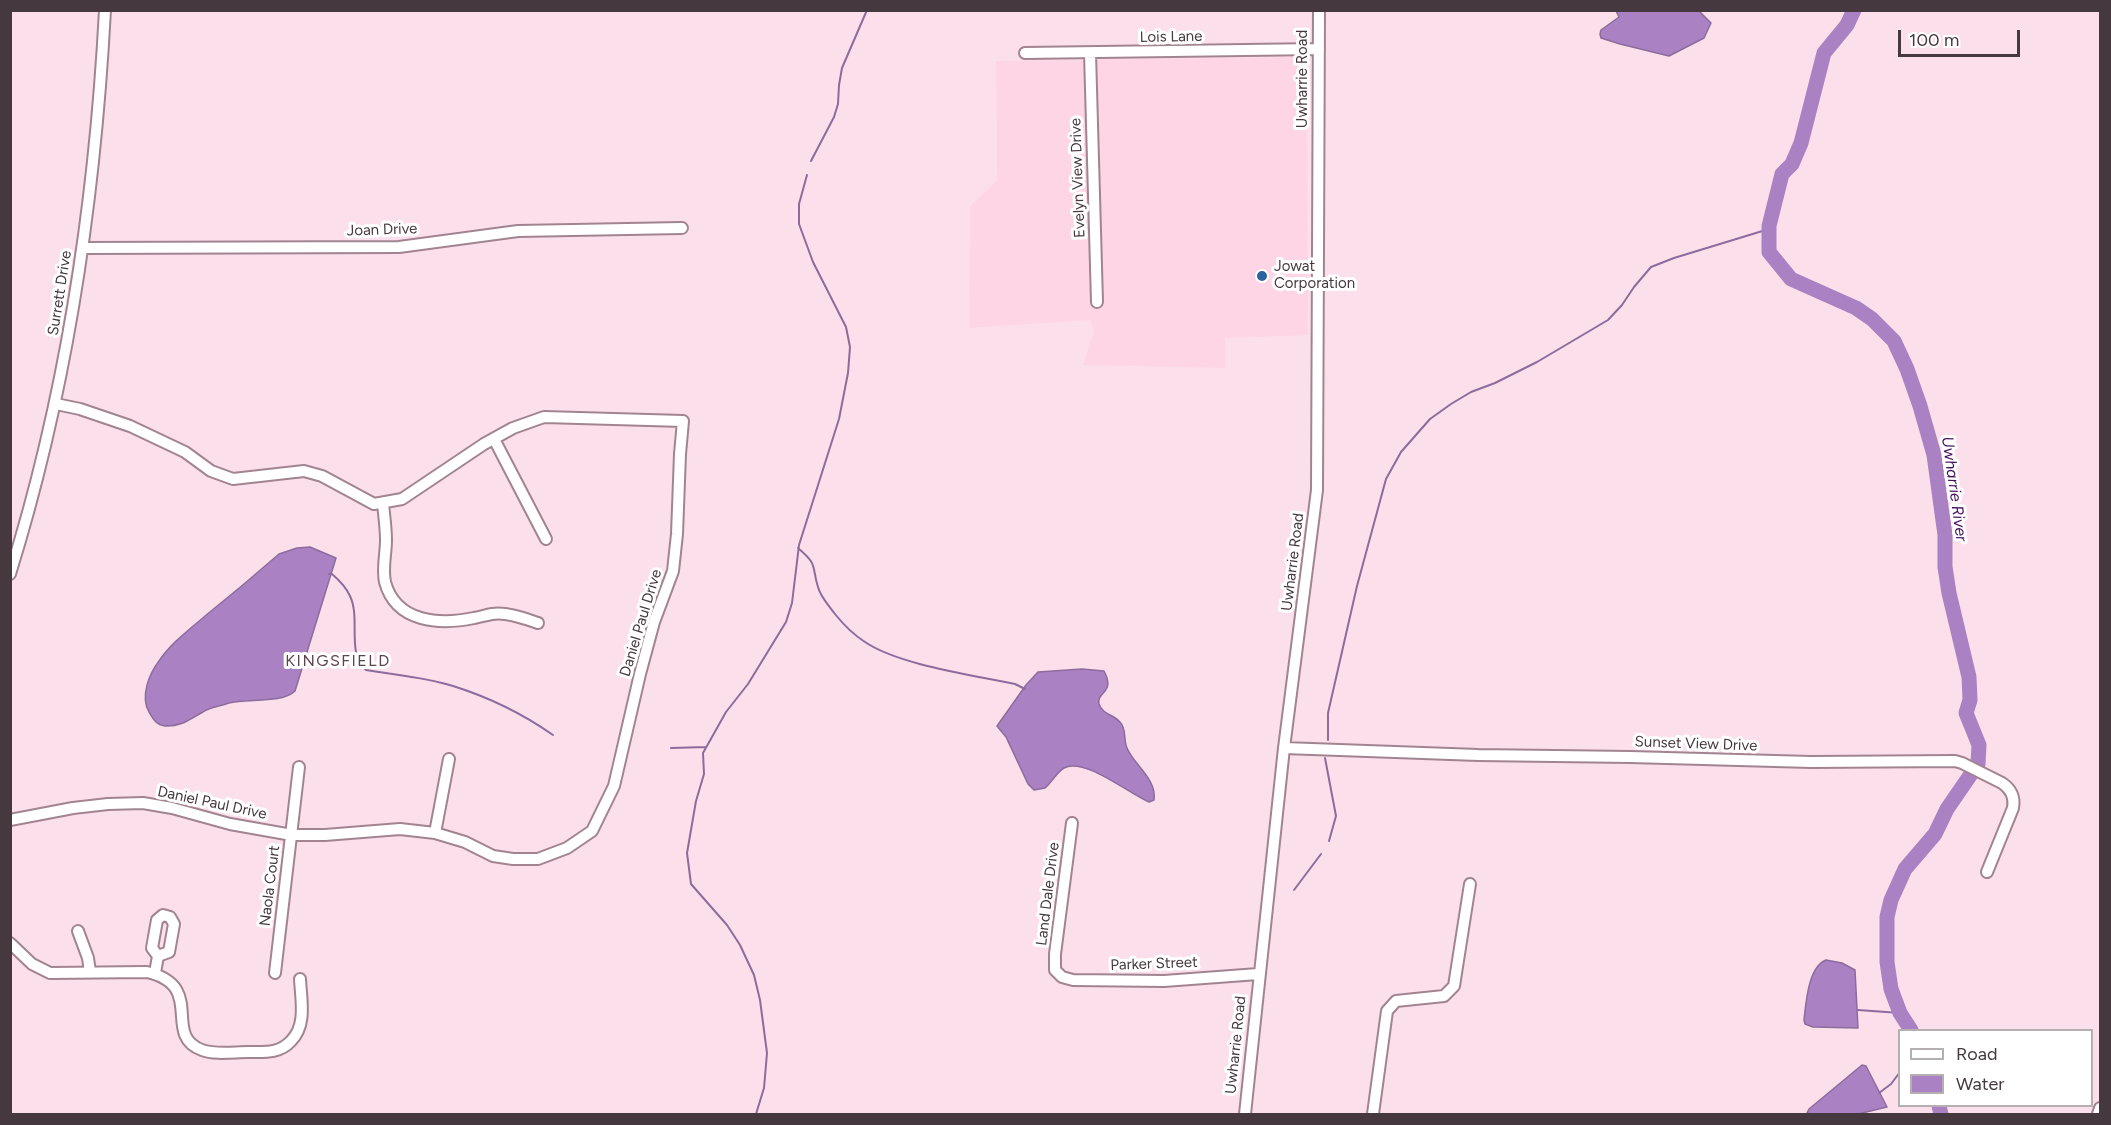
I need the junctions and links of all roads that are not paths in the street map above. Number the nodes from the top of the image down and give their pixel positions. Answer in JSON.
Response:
{"nodes":[{"id":1,"x":105,"y":10,"type":"edge"},
{"id":2,"x":1319,"y":10,"type":"edge"},
{"id":3,"x":1318,"y":50,"type":"junction"},
{"id":4,"x":1025,"y":53,"type":"dead end"},
{"id":5,"x":1090,"y":53,"type":"junction"},
{"id":6,"x":682,"y":228,"type":"dead end"},
{"id":7,"x":82,"y":248,"type":"junction"},
{"id":8,"x":1097,"y":302,"type":"dead end"},
{"id":9,"x":56,"y":404,"type":"junction"},
{"id":10,"x":494,"y":439,"type":"junction"},
{"id":11,"x":383,"y":503,"type":"junction"},
{"id":12,"x":546,"y":539,"type":"dead end"},
{"id":13,"x":10,"y":574,"type":"edge"},
{"id":14,"x":538,"y":623,"type":"dead end"},
{"id":15,"x":1284,"y":748,"type":"junction"},
{"id":16,"x":449,"y":759,"type":"dead end"},
{"id":17,"x":299,"y":767,"type":"dead end"},
{"id":18,"x":10,"y":820,"type":"edge"},
{"id":19,"x":1072,"y":823,"type":"dead end"},
{"id":20,"x":435,"y":833,"type":"junction"},
{"id":21,"x":292,"y":835,"type":"junction"},
{"id":22,"x":1987,"y":872,"type":"dead end"},
{"id":23,"x":1470,"y":884,"type":"dead end"},
{"id":24,"x":78,"y":931,"type":"dead end"},
{"id":25,"x":10,"y":943,"type":"edge"},
{"id":26,"x":158,"y":956,"type":"dead end"},
{"id":27,"x":1055,"y":970,"type":"joint"},
{"id":28,"x":90,"y":972,"type":"junction"},
{"id":29,"x":155,"y":973,"type":"junction"},
{"id":30,"x":275,"y":973,"type":"dead end"},
{"id":31,"x":1258,"y":974,"type":"junction"},
{"id":32,"x":300,"y":979,"type":"dead end"},
{"id":33,"x":2100,"y":1108,"type":"edge"},
{"id":34,"x":1245,"y":1114,"type":"edge"},
{"id":35,"x":1373,"y":1114,"type":"edge"},
{"id":36,"x":2098,"y":1114,"type":"edge"}],
"edges":[{"from":1,"to":7,"type":"street","name":"Surrett Drive"},
{"from":2,"to":3,"type":"street","name":"Uwharrie Road"},
{"from":3,"to":5,"type":"street","name":"Lois Lane"},
{"from":3,"to":15,"type":"street","name":"Uwharrie Road"},
{"from":4,"to":5,"type":"street","name":"Lois Lane"},
{"from":5,"to":8,"type":"street","name":"Evelyn View Drive"},
{"from":6,"to":7,"type":"street","name":"Joan Drive"},
{"from":7,"to":9,"type":"street","name":"Surrett Drive"},
{"from":9,"to":11,"type":"street"},
{"from":9,"to":13,"type":"street","name":"Surrett Drive"},
{"from":10,"to":11,"type":"street","name":"Daniel Paul Drive"},
{"from":10,"to":12,"type":"street"},
{"from":10,"to":20,"type":"street","name":"Daniel Paul Drive"},
{"from":11,"to":14,"type":"street"},
{"from":15,"to":22,"type":"street","name":"Sunset View Drive"},
{"from":15,"to":31,"type":"street","name":"Uwharrie Road"},
{"from":16,"to":20,"type":"street"},
{"from":17,"to":21,"type":"street","name":"Naola Court"},
{"from":18,"to":21,"type":"street","name":"Daniel Paul Drive"},
{"from":19,"to":27,"type":"street","name":"Land Dale Drive"},
{"from":20,"to":21,"type":"street","name":"Daniel Paul Drive"},
{"from":21,"to":30,"type":"street","name":"Naola Court"},
{"from":23,"to":35,"type":"street"},
{"from":24,"to":28,"type":"street"},
{"from":25,"to":28,"type":"street"},
{"from":26,"to":29,"type":"street"},
{"from":27,"to":31,"type":"street","name":"Parker Street"},
{"from":28,"to":29,"type":"street"},
{"from":29,"to":32,"type":"street"},
{"from":31,"to":34,"type":"street","name":"Uwharrie Road"},
{"from":33,"to":36,"type":"street"}]}
